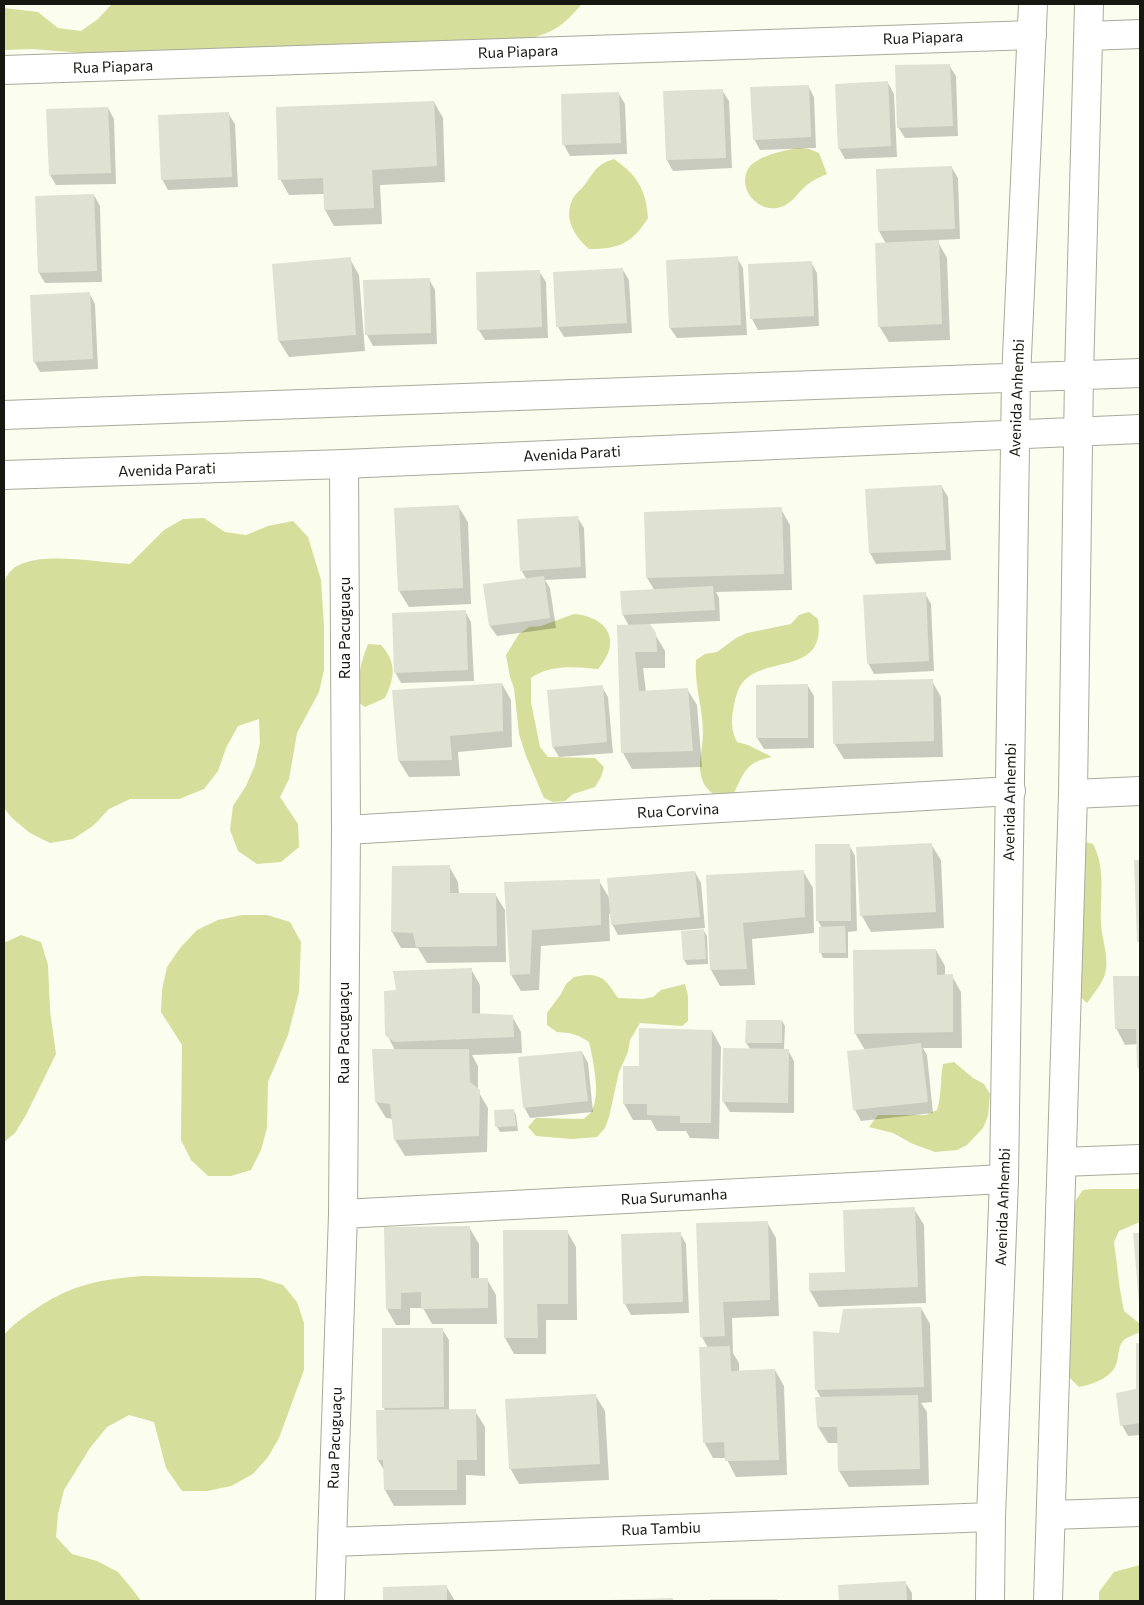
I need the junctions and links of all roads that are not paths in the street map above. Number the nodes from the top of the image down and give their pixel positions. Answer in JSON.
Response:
{"nodes":[{"id":1,"x":1033,"y":4,"type":"edge"},
{"id":2,"x":1089,"y":4,"type":"edge"},
{"id":3,"x":1140,"y":34,"type":"edge"},
{"id":4,"x":1032,"y":35,"type":"junction"},
{"id":5,"x":1089,"y":36,"type":"junction"},
{"id":6,"x":4,"y":70,"type":"edge"},
{"id":7,"x":1140,"y":372,"type":"edge"},
{"id":8,"x":1079,"y":375,"type":"junction"},
{"id":9,"x":1016,"y":378,"type":"junction"},
{"id":10,"x":4,"y":415,"type":"edge"},
{"id":11,"x":1140,"y":428,"type":"edge"},
{"id":12,"x":1079,"y":430,"type":"junction"},
{"id":13,"x":1015,"y":434,"type":"junction"},
{"id":14,"x":344,"y":464,"type":"junction"},
{"id":15,"x":4,"y":475,"type":"edge"},
{"id":16,"x":1010,"y":791,"type":"junction"},
{"id":17,"x":1140,"y":791,"type":"edge"},
{"id":18,"x":1073,"y":794,"type":"junction"},
{"id":19,"x":346,"y":830,"type":"junction"},
{"id":20,"x":1140,"y":1159,"type":"edge"},
{"id":21,"x":1062,"y":1162,"type":"junction"},
{"id":22,"x":1004,"y":1179,"type":"junction"},
{"id":23,"x":343,"y":1214,"type":"junction"},
{"id":24,"x":1140,"y":1512,"type":"edge"},
{"id":25,"x":1051,"y":1515,"type":"junction"},
{"id":26,"x":991,"y":1517,"type":"junction"},
{"id":27,"x":332,"y":1542,"type":"junction"},
{"id":28,"x":330,"y":1601,"type":"edge"},
{"id":29,"x":990,"y":1601,"type":"edge"},
{"id":30,"x":1048,"y":1601,"type":"edge"}],
"edges":[{"from":1,"to":4,"type":"street","name":"Avenida Anhembi"},
{"from":2,"to":5,"type":"street"},
{"from":3,"to":5,"type":"street"},
{"from":4,"to":6,"type":"street","name":"Rua Piapara"},
{"from":4,"to":9,"type":"street","name":"Avenida Anhembi"},
{"from":5,"to":8,"type":"street"},
{"from":7,"to":8,"type":"street"},
{"from":8,"to":9,"type":"street"},
{"from":8,"to":12,"type":"street"},
{"from":9,"to":10,"type":"street"},
{"from":9,"to":13,"type":"street","name":"Avenida Anhembi"},
{"from":11,"to":12,"type":"street","name":"Avenida Parati"},
{"from":12,"to":13,"type":"street","name":"Avenida Parati"},
{"from":12,"to":18,"type":"street"},
{"from":13,"to":14,"type":"street","name":"Avenida Parati"},
{"from":13,"to":16,"type":"street","name":"Avenida Anhembi"},
{"from":14,"to":15,"type":"street","name":"Avenida Parati"},
{"from":14,"to":19,"type":"street","name":"Rua Pacuguaçu"},
{"from":16,"to":19,"type":"street","name":"Rua Corvina"},
{"from":16,"to":22,"type":"street","name":"Avenida Anhembi"},
{"from":17,"to":18,"type":"street"},
{"from":18,"to":21,"type":"street"},
{"from":19,"to":23,"type":"street","name":"Rua Pacuguaçu"},
{"from":20,"to":21,"type":"street"},
{"from":21,"to":25,"type":"street"},
{"from":22,"to":23,"type":"street","name":"Rua Surumanha"},
{"from":22,"to":26,"type":"street","name":"Avenida Anhembi"},
{"from":23,"to":27,"type":"street","name":"Rua Pacuguaçu"},
{"from":24,"to":25,"type":"street"},
{"from":25,"to":30,"type":"street"},
{"from":26,"to":27,"type":"street","name":"Rua Tambiu"},
{"from":26,"to":29,"type":"street","name":"Avenida Anhembi"},
{"from":27,"to":28,"type":"street","name":"Rua Pacuguaçu"}]}
